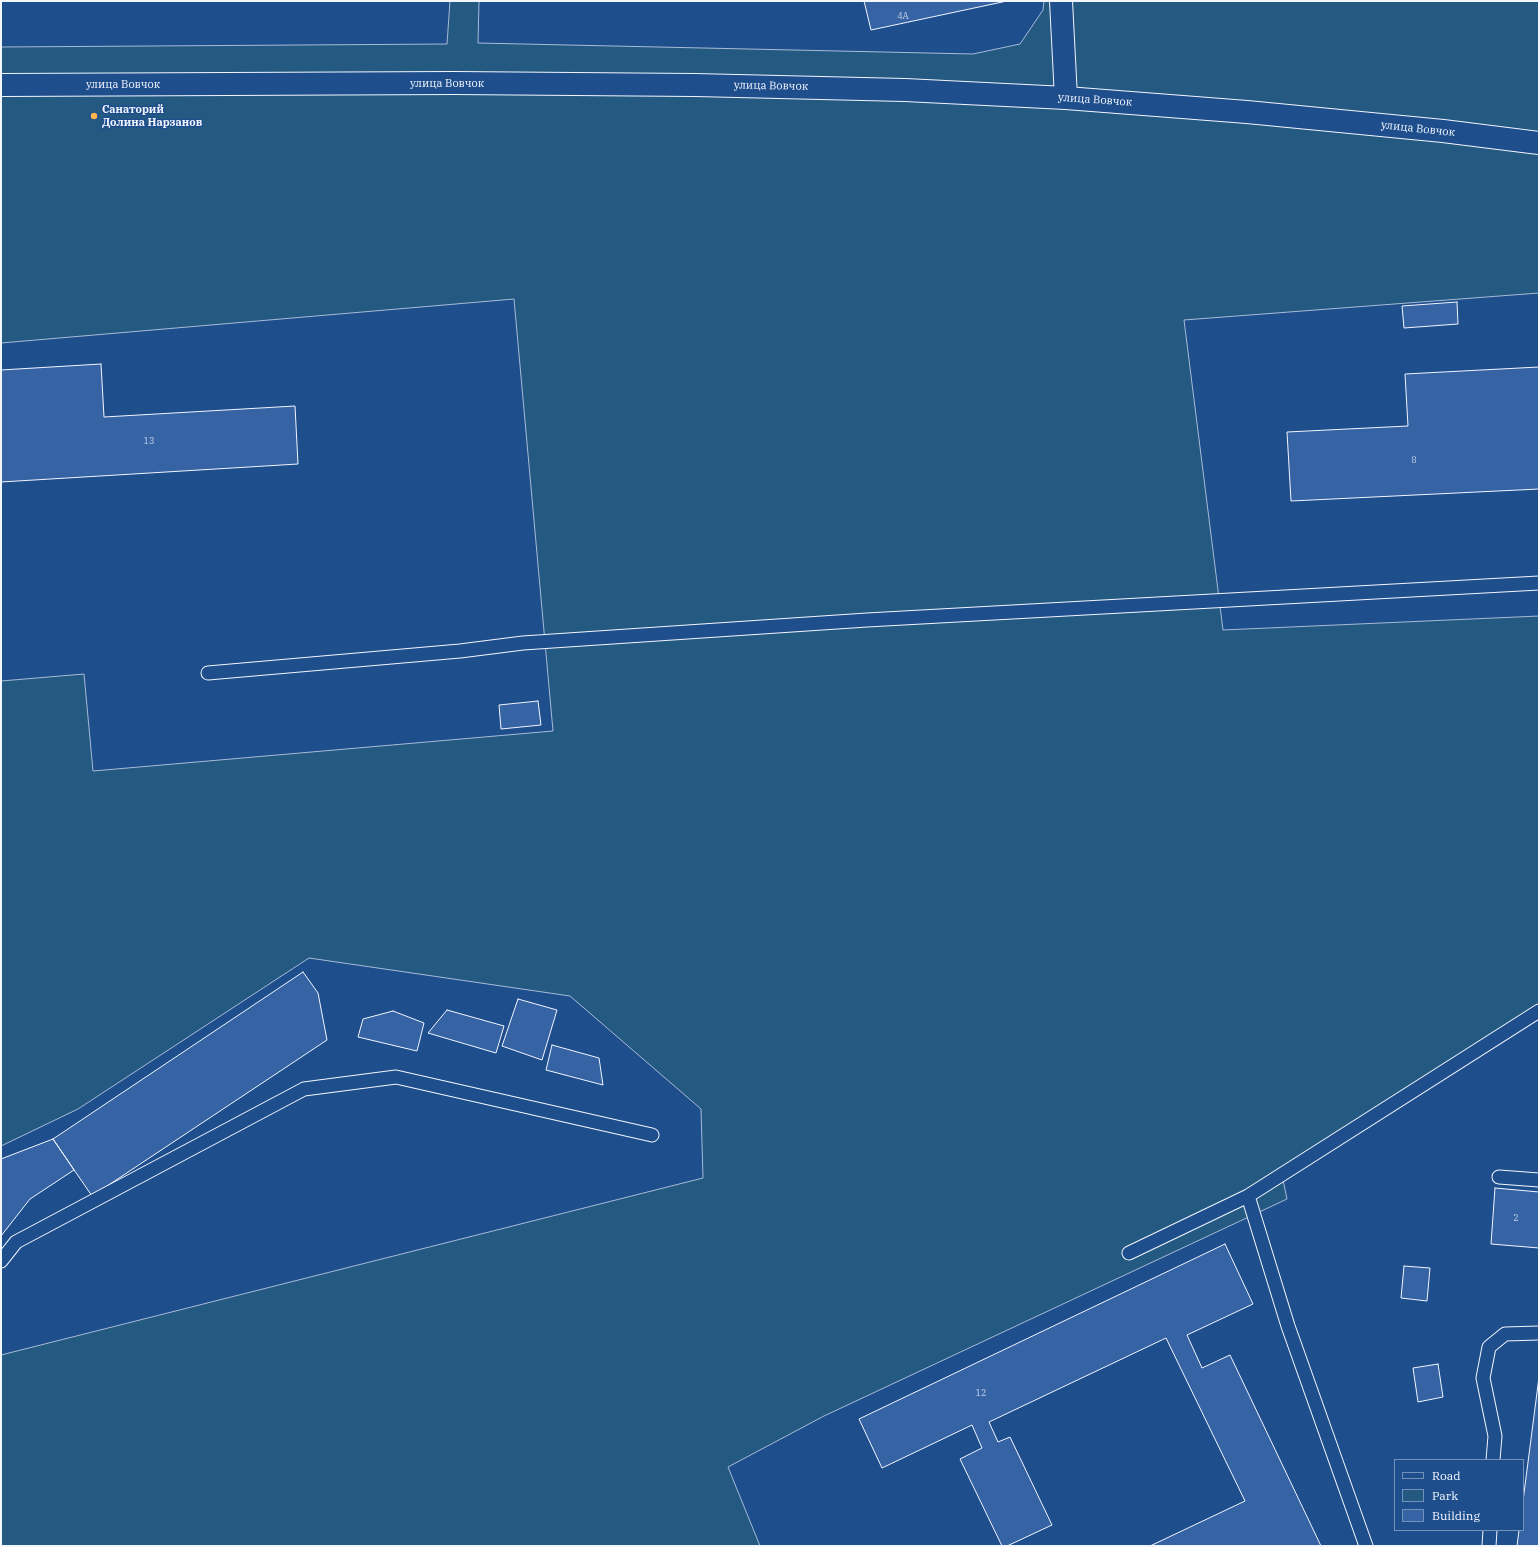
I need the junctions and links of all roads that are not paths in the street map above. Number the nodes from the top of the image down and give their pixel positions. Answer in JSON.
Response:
{"nodes":[{"id":1,"x":1061,"y":1,"type":"edge"},
{"id":2,"x":1,"y":86,"type":"edge"},
{"id":3,"x":1066,"y":98,"type":"junction"},
{"id":4,"x":1539,"y":143,"type":"edge"},
{"id":5,"x":1539,"y":583,"type":"edge"},
{"id":6,"x":208,"y":673,"type":"dead end"},
{"id":7,"x":1539,"y":1011,"type":"edge"},
{"id":8,"x":652,"y":1135,"type":"dead end"},
{"id":9,"x":1499,"y":1177,"type":"dead end"},
{"id":10,"x":1539,"y":1180,"type":"edge"},
{"id":11,"x":1248,"y":1196,"type":"junction"},
{"id":12,"x":1129,"y":1253,"type":"dead end"},
{"id":13,"x":1,"y":1261,"type":"edge"},
{"id":14,"x":1539,"y":1333,"type":"edge"},
{"id":15,"x":1493,"y":1459,"type":"edge"},
{"id":16,"x":1490,"y":1531,"type":"edge"},
{"id":17,"x":1366,"y":1546,"type":"edge"},
{"id":18,"x":1489,"y":1546,"type":"edge"}],
"edges":[{"from":1,"to":3,"type":"street"},
{"from":2,"to":3,"type":"street","name":"улица Вовчок"},
{"from":3,"to":4,"type":"street","name":"улица Вовчок"},
{"from":5,"to":6,"type":"lane"},
{"from":7,"to":11,"type":"lane"},
{"from":8,"to":13,"type":"lane"},
{"from":9,"to":10,"type":"lane"},
{"from":11,"to":12,"type":"lane"},
{"from":11,"to":17,"type":"lane"},
{"from":14,"to":15,"type":"lane"},
{"from":16,"to":18,"type":"lane"}]}
